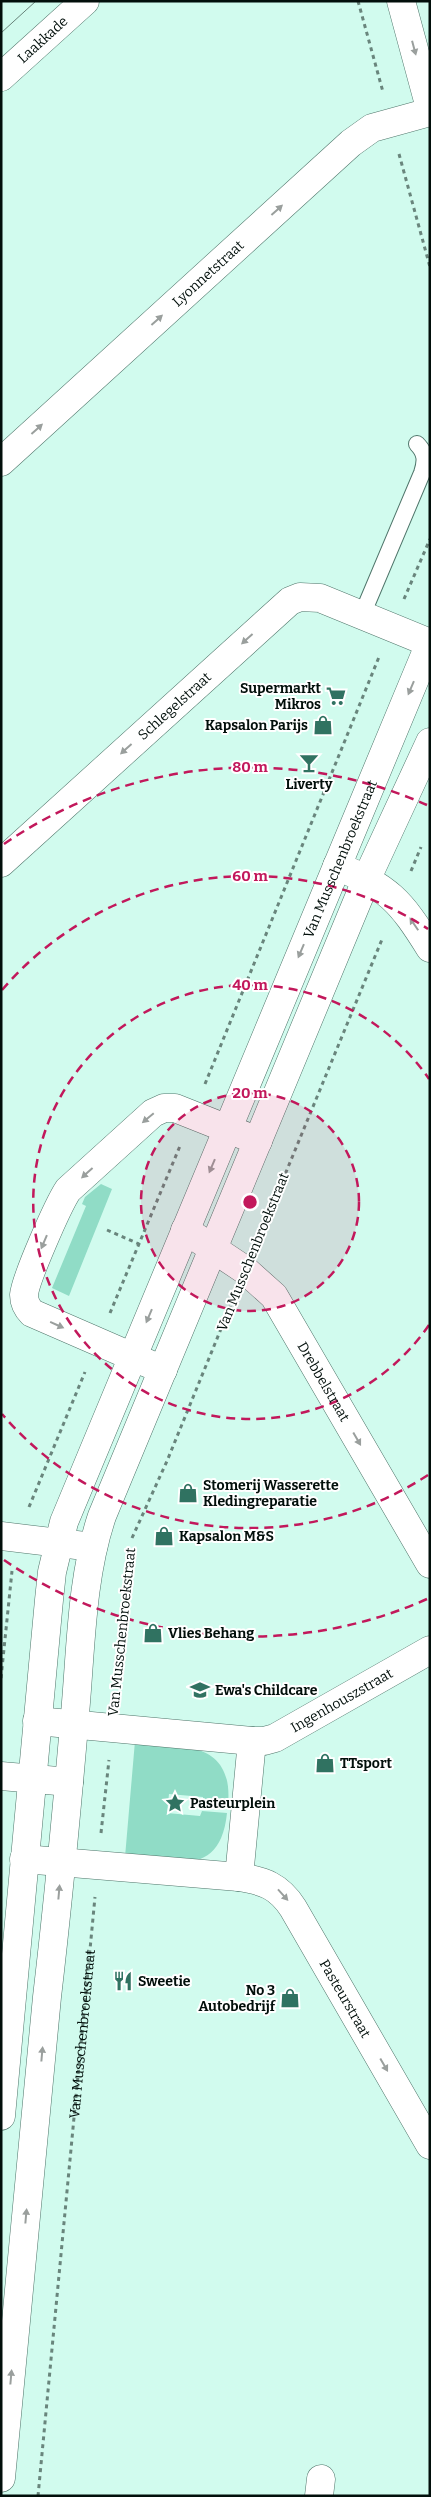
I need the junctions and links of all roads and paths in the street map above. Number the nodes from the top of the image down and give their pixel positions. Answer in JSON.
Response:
{"nodes":[{"id":1,"x":85,"y":1,"type":"edge"},
{"id":2,"x":401,"y":1,"type":"edge"},
{"id":3,"x":1,"y":77,"type":"edge"},
{"id":4,"x":430,"y":110,"type":"edge"},
{"id":5,"x":417,"y":444,"type":"dead end"},
{"id":6,"x":1,"y":462,"type":"edge"},
{"id":7,"x":362,"y":615,"type":"junction"},
{"id":8,"x":430,"y":643,"type":"edge"},
{"id":9,"x":430,"y":742,"type":"edge"},
{"id":10,"x":423,"y":842,"type":"dead end"},
{"id":11,"x":1,"y":863,"type":"edge"},
{"id":12,"x":337,"y":866,"type":"junction"},
{"id":13,"x":367,"y":878,"type":"junction"},
{"id":14,"x":398,"y":902,"type":"junction"},
{"id":15,"x":430,"y":948,"type":"edge"},
{"id":16,"x":228,"y":1129,"type":"junction"},
{"id":17,"x":258,"y":1142,"type":"junction"},
{"id":18,"x":107,"y":1230,"type":"dead end"},
{"id":19,"x":185,"y":1230,"type":"junction"},
{"id":20,"x":140,"y":1244,"type":"dead end"},
{"id":21,"x":214,"y":1247,"type":"junction"},
{"id":22,"x":245,"y":1270,"type":"junction"},
{"id":23,"x":132,"y":1357,"type":"junction"},
{"id":24,"x":163,"y":1370,"type":"junction"},
{"id":25,"x":1,"y":1536,"type":"edge"},
{"id":26,"x":59,"y":1542,"type":"junction"},
{"id":27,"x":130,"y":1544,"type":"dead end"},
{"id":28,"x":93,"y":1547,"type":"junction"},
{"id":29,"x":129,"y":1550,"type":"dead end"},
{"id":30,"x":430,"y":1564,"type":"edge"},
{"id":31,"x":430,"y":1650,"type":"edge"},
{"id":32,"x":37,"y":1721,"type":"junction"},
{"id":33,"x":74,"y":1725,"type":"junction"},
{"id":34,"x":112,"y":1729,"type":"junction"},
{"id":35,"x":252,"y":1741,"type":"junction"},
{"id":36,"x":1,"y":1776,"type":"edge"},
{"id":37,"x":31,"y":1778,"type":"junction"},
{"id":38,"x":69,"y":1782,"type":"junction"},
{"id":39,"x":24,"y":1859,"type":"junction"},
{"id":40,"x":62,"y":1862,"type":"junction"},
{"id":41,"x":98,"y":1865,"type":"junction"},
{"id":42,"x":239,"y":1877,"type":"junction"},
{"id":43,"x":1,"y":2116,"type":"edge"},
{"id":44,"x":430,"y":2145,"type":"edge"},
{"id":45,"x":1,"y":2478,"type":"edge"},
{"id":46,"x":38,"y":2496,"type":"edge"}],
"edges":[{"from":1,"to":3,"type":"street","name":"Laakkade"},
{"from":2,"to":4,"type":"street","one_way":true},
{"from":6,"to":4,"type":"street","name":"Lyonnetstraat","one_way":true},
{"from":5,"to":7,"type":"lane"},
{"from":7,"to":8,"type":"street","name":"Schlegelstraat"},
{"from":7,"to":11,"type":"street","name":"Schlegelstraat","one_way":true},
{"from":8,"to":12,"type":"street","name":"Van Musschenbroekstraat","one_way":true},
{"from":9,"to":13,"type":"street"},
{"from":10,"to":14,"type":"path","name":"Van Musschenbroekstraat"},
{"from":12,"to":13,"type":"street"},
{"from":12,"to":16,"type":"street","name":"Van Musschenbroekstraat","one_way":true},
{"from":13,"to":14,"type":"street"},
{"from":13,"to":17,"type":"street"},
{"from":15,"to":14,"type":"street","one_way":true},
{"from":14,"to":22,"type":"path","name":"Van Musschenbroekstraat"},
{"from":16,"to":17,"type":"street"},
{"from":16,"to":19,"type":"street","name":"Van Musschenbroekstraat","one_way":true},
{"from":16,"to":23,"type":"street","one_way":true},
{"from":17,"to":21,"type":"street"},
{"from":18,"to":20,"type":"path"},
{"from":19,"to":21,"type":"street","name":"Drebbelstraat"},
{"from":19,"to":23,"type":"street","name":"Van Musschenbroekstraat","one_way":true},
{"from":21,"to":22,"type":"street","name":"Drebbelstraat"},
{"from":21,"to":24,"type":"street"},
{"from":22,"to":27,"type":"path","name":"Van Musschenbroekstraat"},
{"from":22,"to":30,"type":"street","name":"Drebbelstraat","one_way":true},
{"from":23,"to":24,"type":"street"},
{"from":23,"to":26,"type":"street","name":"Van Musschenbroekstraat"},
{"from":24,"to":28,"type":"street"},
{"from":25,"to":26,"type":"street"},
{"from":26,"to":28,"type":"street"},
{"from":26,"to":32,"type":"street","name":"Van Musschenbroekstraat"},
{"from":28,"to":33,"type":"street"},
{"from":29,"to":34,"type":"path","name":"Van Musschenbroekstraat"},
{"from":31,"to":35,"type":"street","name":"Ingenhouszstraat"},
{"from":32,"to":33,"type":"street"},
{"from":32,"to":37,"type":"street","name":"Van Musschenbroekstraat"},
{"from":33,"to":34,"type":"street"},
{"from":33,"to":38,"type":"street"},
{"from":34,"to":35,"type":"street"},
{"from":34,"to":41,"type":"path","name":"Van Musschenbroekstraat"},
{"from":35,"to":42,"type":"street"},
{"from":36,"to":37,"type":"street"},
{"from":37,"to":38,"type":"street"},
{"from":37,"to":39,"type":"street","name":"Van Musschenbroekstraat"},
{"from":38,"to":40,"type":"street"},
{"from":39,"to":40,"type":"street"},
{"from":39,"to":43,"type":"street","name":"Van Musschenbroekstraat"},
{"from":40,"to":41,"type":"street"},
{"from":45,"to":40,"type":"street","one_way":true},
{"from":41,"to":42,"type":"street"},
{"from":41,"to":46,"type":"path","name":"Van Musschenbroekstraat"},
{"from":42,"to":44,"type":"street","name":"Pasteurstraat","one_way":true}]}
